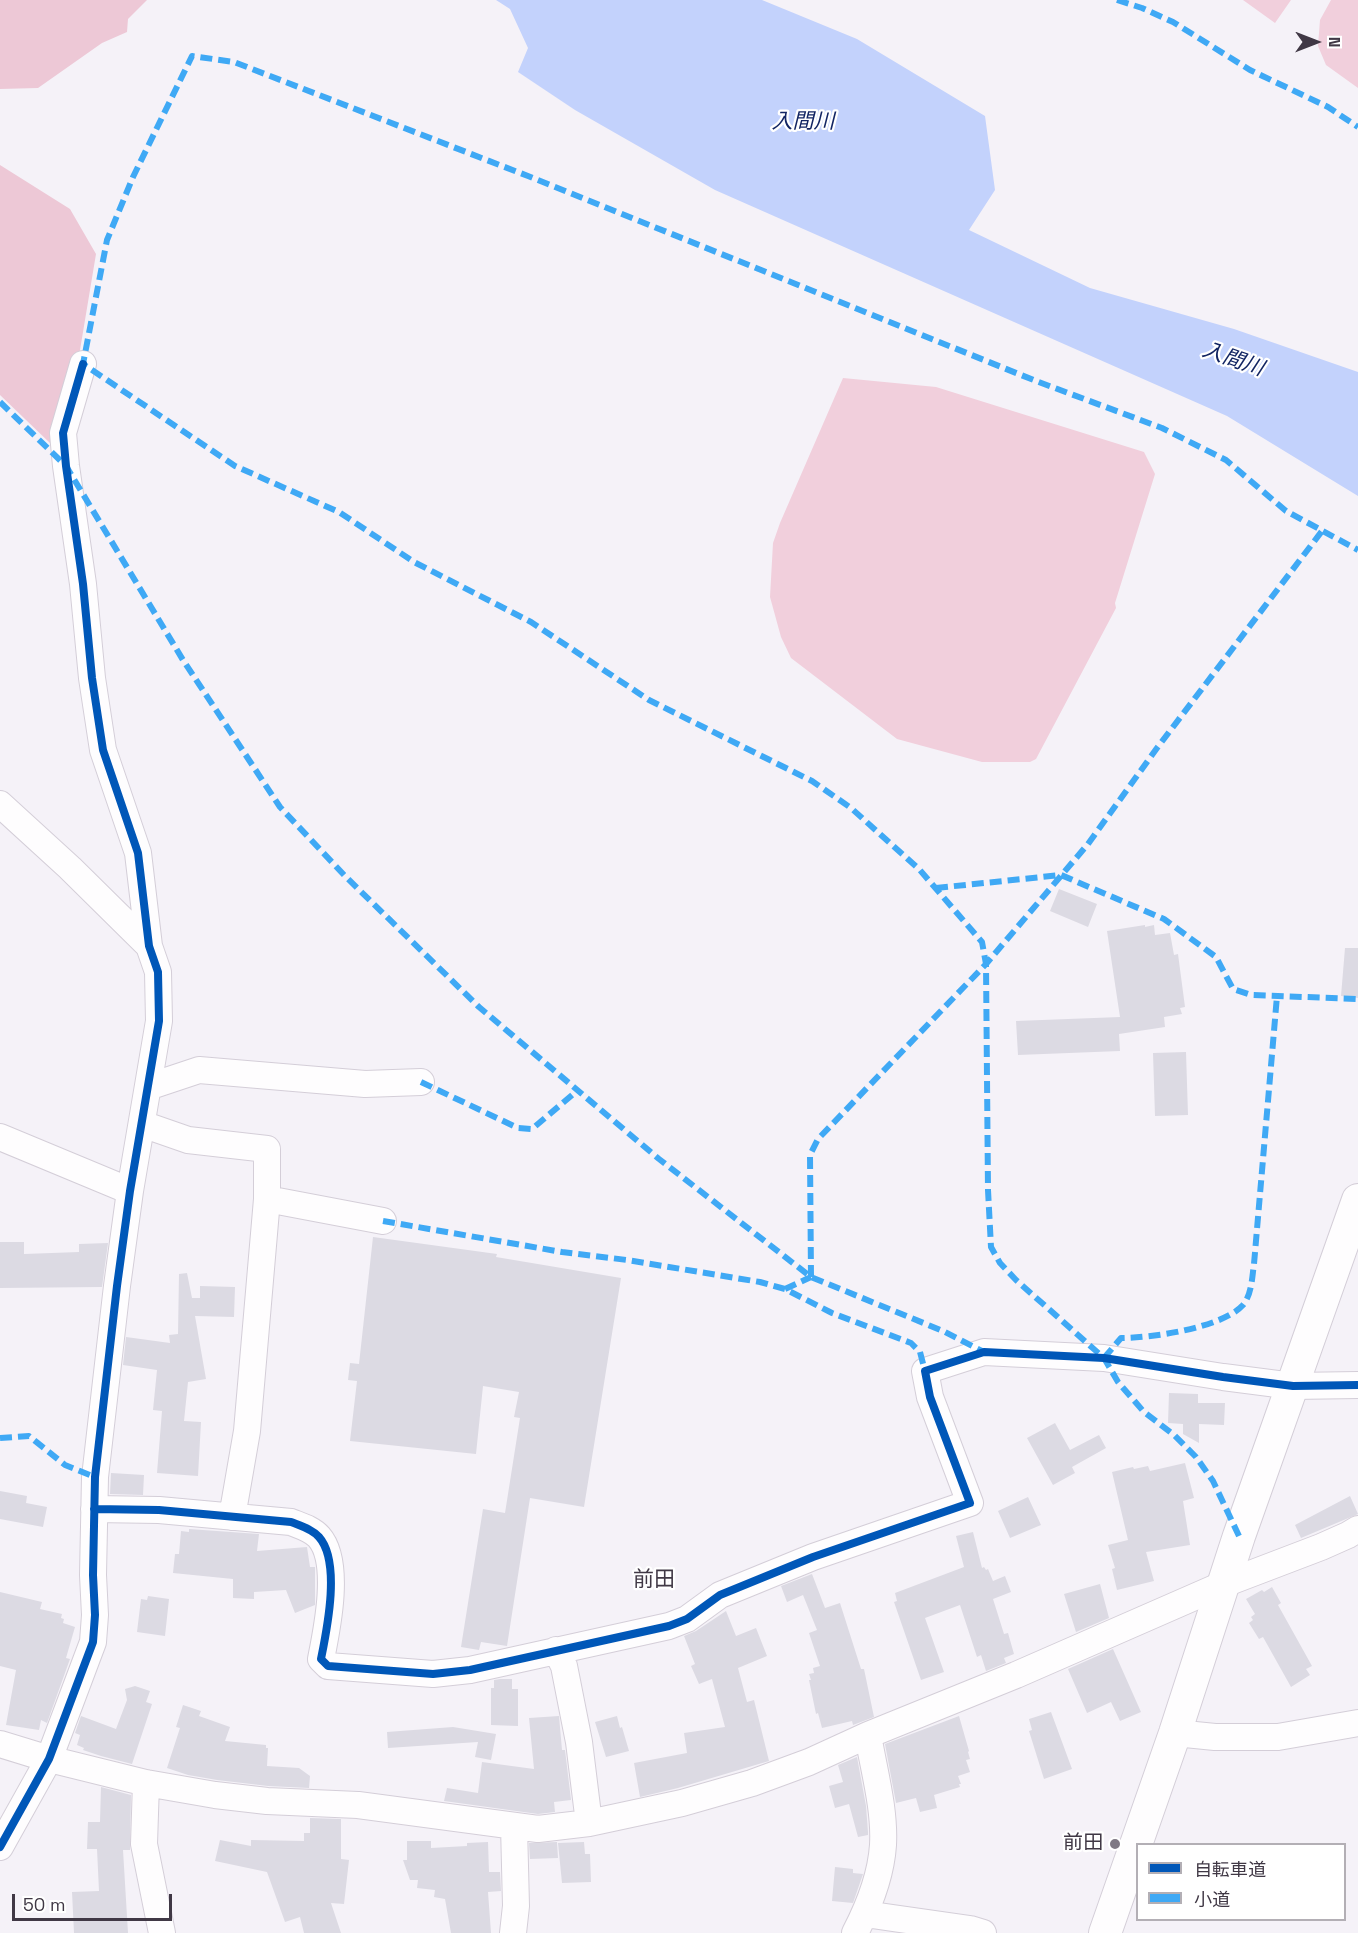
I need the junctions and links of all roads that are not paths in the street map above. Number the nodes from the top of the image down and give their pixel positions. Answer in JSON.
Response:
{"nodes":[{"id":1,"x":83,"y":364,"type":"dead end"},
{"id":2,"x":0,"y":804,"type":"edge"},
{"id":3,"x":149,"y":946,"type":"junction"},
{"id":4,"x":421,"y":1082,"type":"dead end"},
{"id":5,"x":148,"y":1087,"type":"junction"},
{"id":6,"x":142,"y":1124,"type":"junction"},
{"id":7,"x":0,"y":1137,"type":"edge"},
{"id":8,"x":130,"y":1191,"type":"junction"},
{"id":9,"x":267,"y":1199,"type":"junction"},
{"id":10,"x":1358,"y":1200,"type":"edge"},
{"id":11,"x":382,"y":1221,"type":"dead end"},
{"id":12,"x":1298,"y":1372,"type":"junction"},
{"id":13,"x":1358,"y":1385,"type":"edge"},
{"id":14,"x":94,"y":1509,"type":"junction"},
{"id":15,"x":232,"y":1517,"type":"junction"},
{"id":16,"x":1358,"y":1528,"type":"edge"},
{"id":17,"x":1224,"y":1584,"type":"junction"},
{"id":18,"x":556,"y":1650,"type":"junction"},
{"id":19,"x":1358,"y":1724,"type":"edge"},
{"id":20,"x":1175,"y":1733,"type":"junction"},
{"id":21,"x":868,"y":1735,"type":"junction"},
{"id":22,"x":0,"y":1744,"type":"edge"},
{"id":23,"x":49,"y":1759,"type":"junction"},
{"id":24,"x":146,"y":1783,"type":"junction"},
{"id":25,"x":589,"y":1823,"type":"junction"},
{"id":26,"x":514,"y":1826,"type":"junction"},
{"id":27,"x":1136,"y":1843,"type":"edge"},
{"id":28,"x":1136,"y":1844,"type":"edge"},
{"id":29,"x":0,"y":1847,"type":"edge"},
{"id":30,"x":860,"y":1924,"type":"edge"},
{"id":31,"x":162,"y":1933,"type":"edge"},
{"id":32,"x":513,"y":1933,"type":"edge"},
{"id":33,"x":983,"y":1933,"type":"edge"},
{"id":34,"x":1105,"y":1933,"type":"edge"}],
"edges":[{"from":1,"to":3,"type":"street"},
{"from":2,"to":3,"type":"street"},
{"from":3,"to":5,"type":"street"},
{"from":4,"to":5,"type":"street"},
{"from":5,"to":6,"type":"street"},
{"from":6,"to":8,"type":"street"},
{"from":6,"to":9,"type":"street"},
{"from":7,"to":8,"type":"street"},
{"from":8,"to":14,"type":"street"},
{"from":9,"to":11,"type":"street"},
{"from":9,"to":15,"type":"street"},
{"from":10,"to":12,"type":"street"},
{"from":12,"to":13,"type":"street"},
{"from":12,"to":17,"type":"street"},
{"from":12,"to":18,"type":"street"},
{"from":14,"to":15,"type":"street"},
{"from":14,"to":23,"type":"street"},
{"from":15,"to":18,"type":"street"},
{"from":16,"to":17,"type":"street"},
{"from":17,"to":20,"type":"street"},
{"from":17,"to":21,"type":"street"},
{"from":18,"to":25,"type":"street"},
{"from":19,"to":20,"type":"street"},
{"from":20,"to":27,"type":"street"},
{"from":21,"to":25,"type":"street"},
{"from":21,"to":30,"type":"street"},
{"from":22,"to":23,"type":"street"},
{"from":23,"to":24,"type":"street"},
{"from":23,"to":29,"type":"street"},
{"from":24,"to":26,"type":"street"},
{"from":24,"to":31,"type":"street"},
{"from":25,"to":26,"type":"street"},
{"from":26,"to":32,"type":"street"},
{"from":28,"to":34,"type":"street"},
{"from":30,"to":33,"type":"street"}]}
